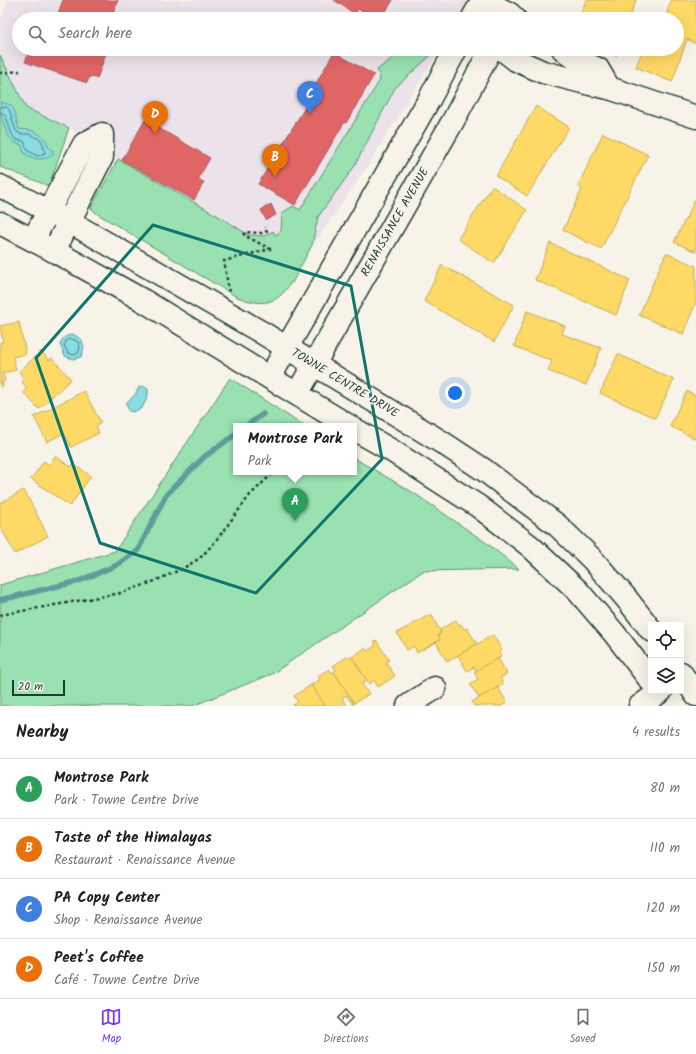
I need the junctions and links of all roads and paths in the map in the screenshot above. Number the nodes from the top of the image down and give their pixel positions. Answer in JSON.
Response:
{"nodes":[{"id":1,"x":483,"y":0,"type":"edge"},
{"id":2,"x":476,"y":12,"type":"edge"},
{"id":3,"x":508,"y":12,"type":"edge"},
{"id":4,"x":452,"y":56,"type":"edge"},
{"id":5,"x":487,"y":56,"type":"edge"},
{"id":6,"x":511,"y":56,"type":"edge"},
{"id":7,"x":572,"y":56,"type":"edge"},
{"id":8,"x":20,"y":71,"type":"dead end"},
{"id":9,"x":0,"y":73,"type":"edge"},
{"id":10,"x":609,"y":88,"type":"junction"},
{"id":11,"x":696,"y":118,"type":"edge"},
{"id":12,"x":0,"y":186,"type":"edge"},
{"id":13,"x":48,"y":211,"type":"junction"},
{"id":14,"x":70,"y":222,"type":"junction"},
{"id":15,"x":0,"y":223,"type":"edge"},
{"id":16,"x":265,"y":227,"type":"dead end"},
{"id":17,"x":33,"y":240,"type":"junction"},
{"id":18,"x":54,"y":251,"type":"junction"},
{"id":19,"x":230,"y":296,"type":"dead end"},
{"id":20,"x":287,"y":348,"type":"junction"},
{"id":21,"x":313,"y":365,"type":"junction"},
{"id":22,"x":270,"y":377,"type":"junction"},
{"id":23,"x":297,"y":394,"type":"junction"},
{"id":24,"x":344,"y":423,"type":"edge"},
{"id":25,"x":357,"y":431,"type":"edge"},
{"id":26,"x":271,"y":475,"type":"edge"},
{"id":27,"x":0,"y":615,"type":"edge"},
{"id":28,"x":648,"y":626,"type":"edge"},
{"id":29,"x":685,"y":672,"type":"edge"},
{"id":30,"x":648,"y":678,"type":"edge"},
{"id":31,"x":435,"y":688,"type":"dead end"},
{"id":32,"x":656,"y":694,"type":"edge"},
{"id":33,"x":696,"y":695,"type":"edge"},
{"id":34,"x":408,"y":706,"type":"edge"},
{"id":35,"x":640,"y":706,"type":"edge"}],
"edges":[{"from":1,"to":2,"type":"main road"},
{"from":1,"to":3,"type":"main road"},
{"from":4,"to":20,"type":"main road"},
{"from":5,"to":21,"type":"main road","name":"RENAISSANCE AVENUE"},
{"from":6,"to":10,"type":"main road"},
{"from":7,"to":10,"type":"main road"},
{"from":8,"to":9,"type":"path"},
{"from":10,"to":11,"type":"main road"},
{"from":12,"to":13,"type":"main road","name":"TOWNE CENTRE DRIVE"},
{"from":13,"to":14,"type":"main road","name":"TOWNE CENTRE DRIVE"},
{"from":13,"to":14,"type":"main road"},
{"from":13,"to":17,"type":"main road"},
{"from":14,"to":18,"type":"main road"},
{"from":14,"to":20,"type":"main road","name":"TOWNE CENTRE DRIVE"},
{"from":15,"to":17,"type":"main road"},
{"from":16,"to":19,"type":"path"},
{"from":17,"to":18,"type":"main road"},
{"from":18,"to":22,"type":"main road"},
{"from":20,"to":21,"type":"main road","name":"TOWNE CENTRE DRIVE"},
{"from":20,"to":22,"type":"main road"},
{"from":21,"to":23,"type":"main road","name":"RENAISSANCE AVENUE"},
{"from":21,"to":28,"type":"main road","name":"TOWNE CENTRE DRIVE"},
{"from":22,"to":23,"type":"main road"},
{"from":23,"to":24,"type":"main road"},
{"from":25,"to":30,"type":"main road"},
{"from":26,"to":27,"type":"path"},
{"from":29,"to":33,"type":"main road"},
{"from":31,"to":34,"type":"main road"},
{"from":32,"to":35,"type":"main road"}]}
